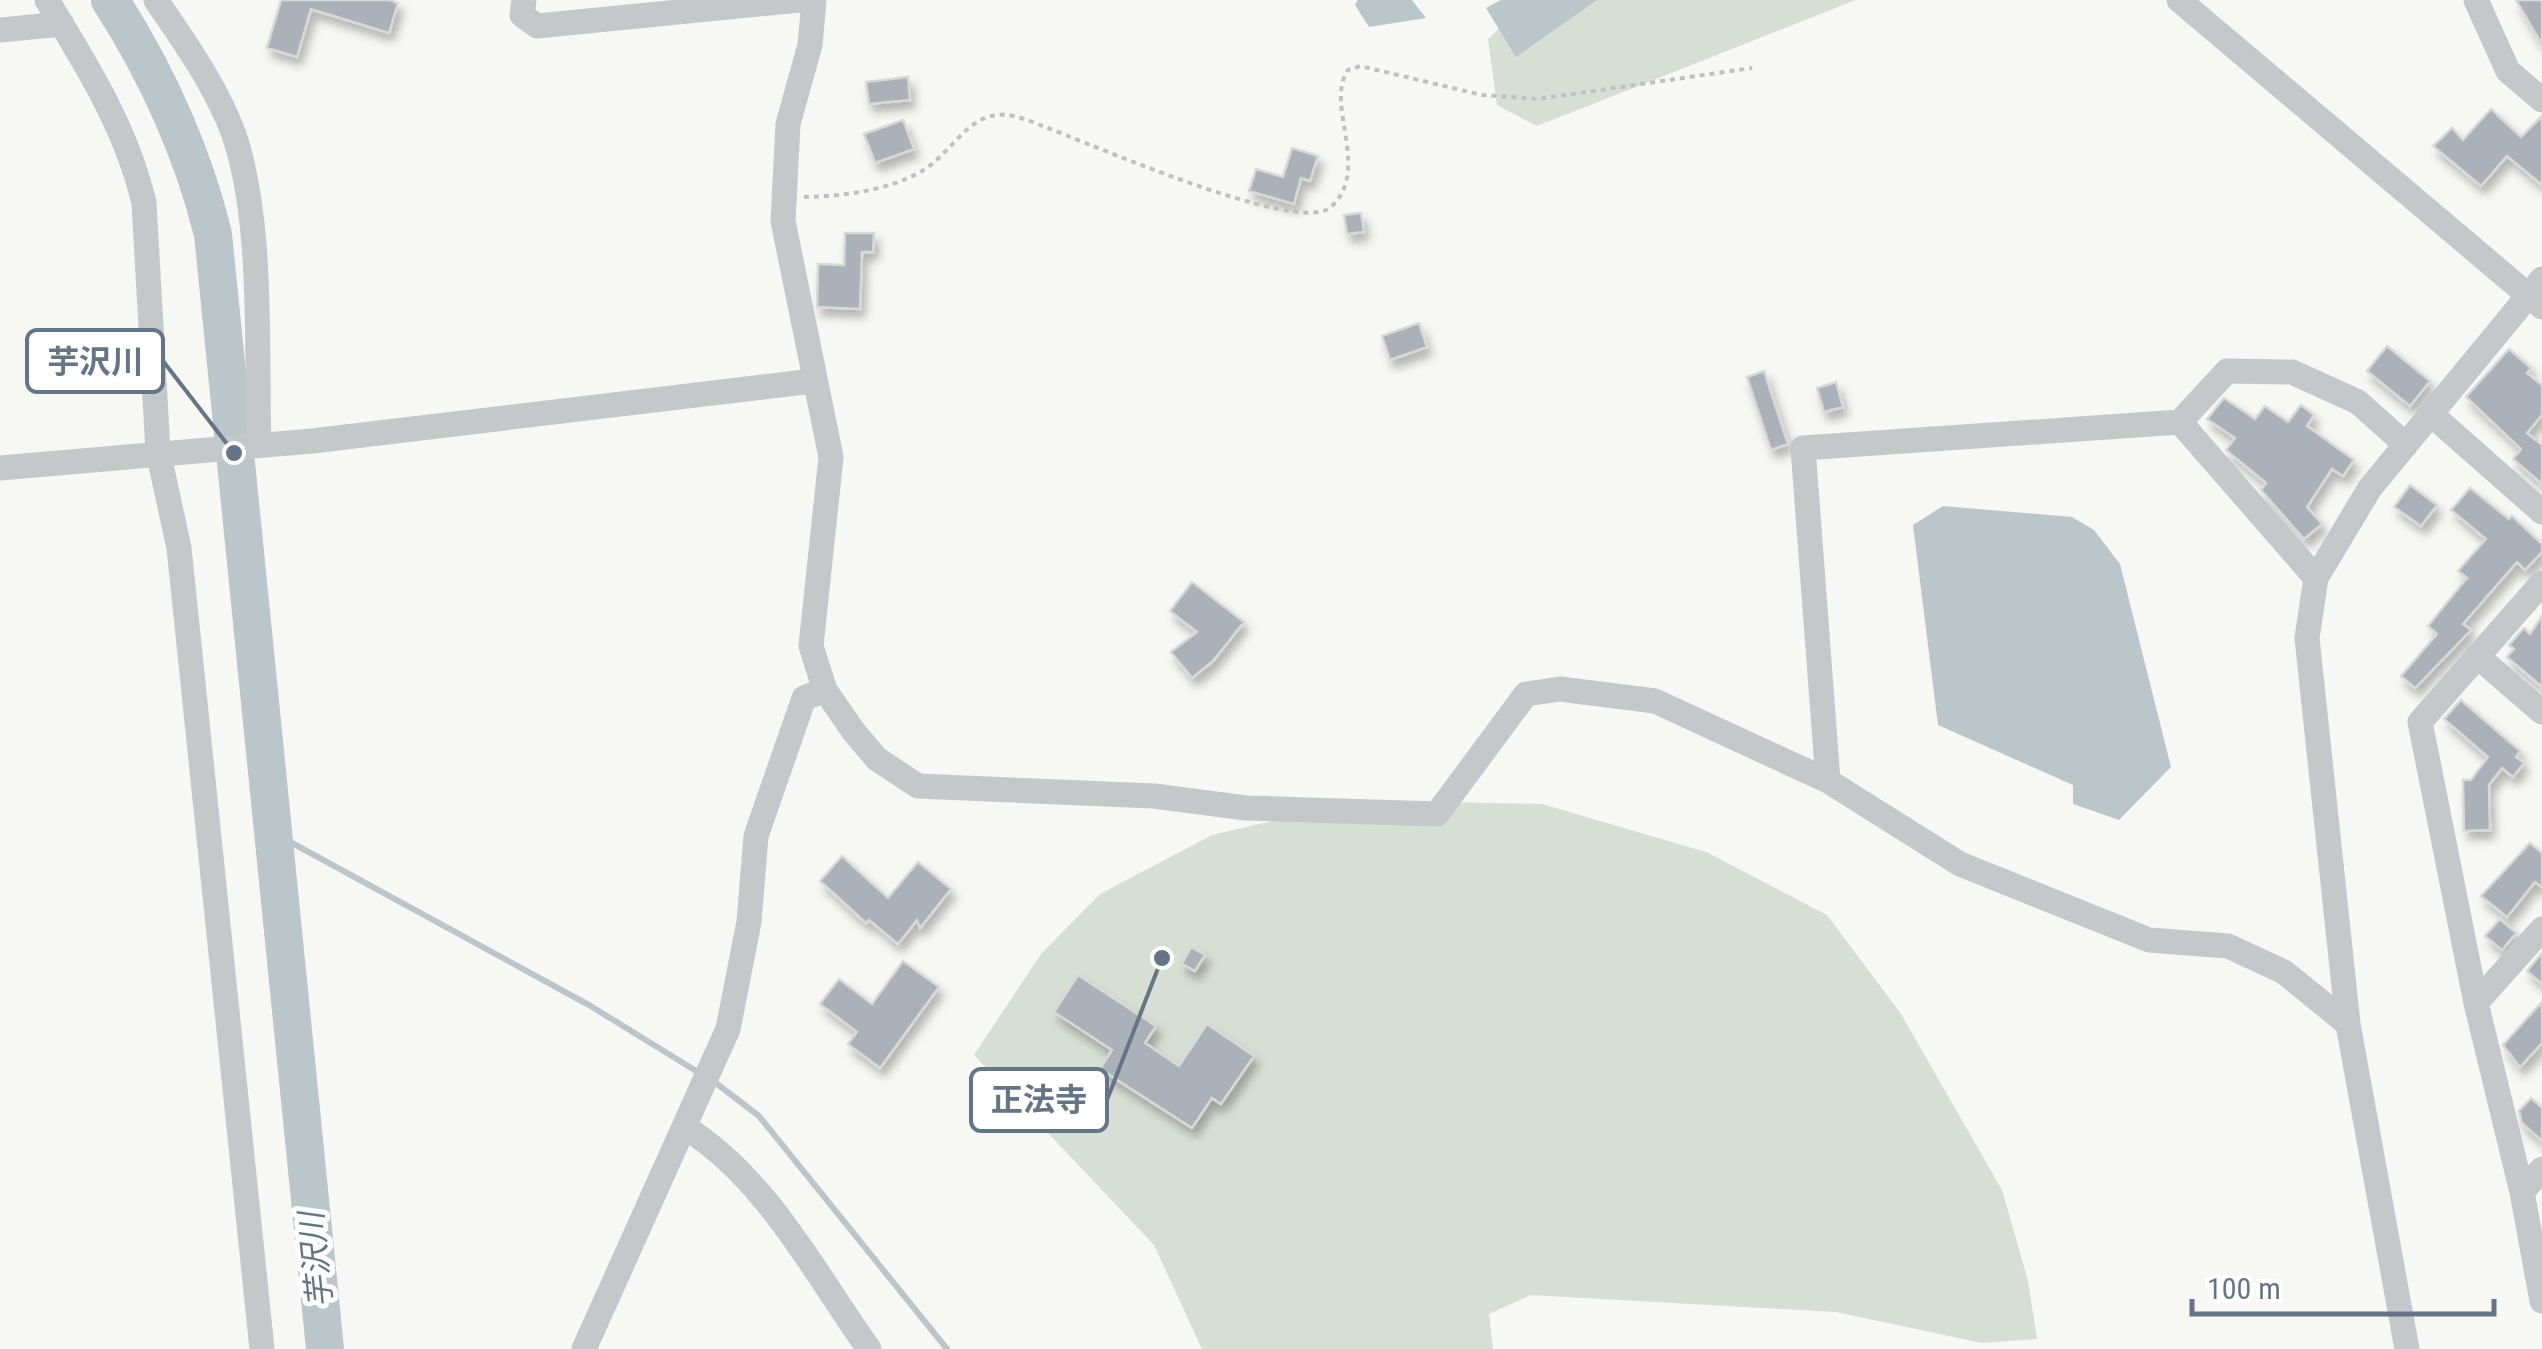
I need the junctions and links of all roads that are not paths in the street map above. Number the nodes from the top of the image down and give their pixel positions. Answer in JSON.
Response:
{"nodes":[{"id":1,"x":47,"y":0,"type":"edge"},
{"id":2,"x":156,"y":0,"type":"edge"},
{"id":3,"x":524,"y":0,"type":"edge"},
{"id":4,"x":800,"y":0,"type":"edge"},
{"id":5,"x":814,"y":0,"type":"edge"},
{"id":6,"x":2180,"y":0,"type":"edge"},
{"id":7,"x":2476,"y":0,"type":"edge"},
{"id":8,"x":62,"y":24,"type":"junction"},
{"id":9,"x":0,"y":30,"type":"edge"},
{"id":10,"x":2542,"y":100,"type":"edge"},
{"id":11,"x":2538,"y":294,"type":"edge"},
{"id":12,"x":813,"y":382,"type":"junction"},
{"id":13,"x":2432,"y":415,"type":"junction"},
{"id":14,"x":2180,"y":422,"type":"junction"},
{"id":15,"x":252,"y":445,"type":"junction"},
{"id":16,"x":2406,"y":446,"type":"junction"},
{"id":17,"x":167,"y":450,"type":"junction"},
{"id":18,"x":0,"y":468,"type":"edge"},
{"id":19,"x":2542,"y":512,"type":"edge"},
{"id":20,"x":2316,"y":578,"type":"junction"},
{"id":21,"x":2542,"y":583,"type":"edge"},
{"id":22,"x":2478,"y":656,"type":"junction"},
{"id":23,"x":826,"y":690,"type":"junction"},
{"id":24,"x":2542,"y":712,"type":"edge"},
{"id":25,"x":1828,"y":781,"type":"junction"},
{"id":26,"x":2542,"y":930,"type":"edge"},
{"id":27,"x":2476,"y":1003,"type":"junction"},
{"id":28,"x":2348,"y":1024,"type":"junction"},
{"id":29,"x":687,"y":1125,"type":"junction"},
{"id":30,"x":2542,"y":1169,"type":"edge"},
{"id":31,"x":2522,"y":1192,"type":"junction"},
{"id":32,"x":2542,"y":1301,"type":"edge"},
{"id":33,"x":262,"y":1349,"type":"edge"},
{"id":34,"x":584,"y":1349,"type":"edge"},
{"id":35,"x":869,"y":1349,"type":"edge"},
{"id":36,"x":2407,"y":1349,"type":"edge"}],
"edges":[{"from":1,"to":8,"type":"street"},
{"from":2,"to":15,"type":"street"},
{"from":3,"to":4,"type":"street"},
{"from":5,"to":12,"type":"street"},
{"from":6,"to":11,"type":"street"},
{"from":7,"to":10,"type":"street"},
{"from":8,"to":9,"type":"street"},
{"from":8,"to":17,"type":"street"},
{"from":11,"to":13,"type":"street"},
{"from":12,"to":15,"type":"street"},
{"from":12,"to":23,"type":"street"},
{"from":13,"to":16,"type":"street"},
{"from":13,"to":19,"type":"street"},
{"from":14,"to":16,"type":"street"},
{"from":14,"to":20,"type":"street"},
{"from":14,"to":25,"type":"street"},
{"from":15,"to":17,"type":"street"},
{"from":16,"to":20,"type":"street"},
{"from":17,"to":18,"type":"street"},
{"from":17,"to":33,"type":"street"},
{"from":20,"to":28,"type":"street"},
{"from":21,"to":22,"type":"street"},
{"from":22,"to":24,"type":"street"},
{"from":22,"to":27,"type":"street"},
{"from":23,"to":25,"type":"street"},
{"from":23,"to":29,"type":"street"},
{"from":25,"to":28,"type":"street"},
{"from":26,"to":27,"type":"street"},
{"from":27,"to":31,"type":"street"},
{"from":28,"to":36,"type":"street"},
{"from":29,"to":34,"type":"street"},
{"from":29,"to":35,"type":"street"},
{"from":30,"to":31,"type":"street"},
{"from":31,"to":32,"type":"street"}]}
